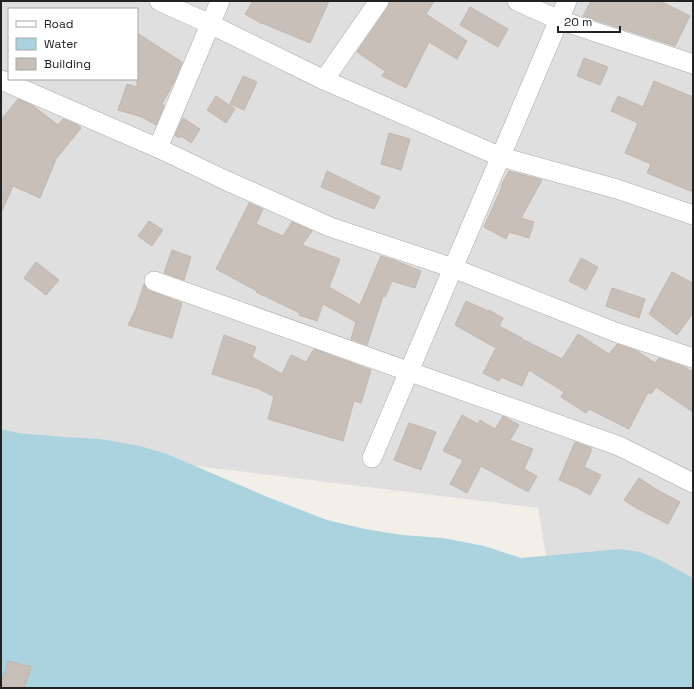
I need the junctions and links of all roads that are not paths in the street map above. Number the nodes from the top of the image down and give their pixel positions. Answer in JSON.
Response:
{"nodes":[{"id":1,"x":159,"y":1,"type":"edge"},
{"id":2,"x":220,"y":1,"type":"edge"},
{"id":3,"x":379,"y":1,"type":"edge"},
{"id":4,"x":516,"y":1,"type":"edge"},
{"id":5,"x":567,"y":1,"type":"edge"},
{"id":6,"x":559,"y":20,"type":"junction"},
{"id":7,"x":210,"y":24,"type":"junction"},
{"id":8,"x":693,"y":64,"type":"edge"},
{"id":9,"x":1,"y":80,"type":"edge"},
{"id":10,"x":324,"y":80,"type":"junction"},
{"id":11,"x":158,"y":148,"type":"junction"},
{"id":12,"x":501,"y":157,"type":"junction"},
{"id":13,"x":693,"y":215,"type":"edge"},
{"id":14,"x":453,"y":268,"type":"junction"},
{"id":15,"x":154,"y":281,"type":"dead end"},
{"id":16,"x":693,"y":358,"type":"edge"},
{"id":17,"x":409,"y":372,"type":"junction"},
{"id":18,"x":372,"y":458,"type":"dead end"},
{"id":19,"x":693,"y":483,"type":"edge"}],
"edges":[{"from":1,"to":7,"type":"street"},
{"from":2,"to":7,"type":"street"},
{"from":3,"to":10,"type":"street"},
{"from":4,"to":6,"type":"street"},
{"from":5,"to":6,"type":"street"},
{"from":6,"to":8,"type":"street"},
{"from":6,"to":12,"type":"street"},
{"from":7,"to":10,"type":"street"},
{"from":7,"to":11,"type":"street"},
{"from":9,"to":11,"type":"street"},
{"from":10,"to":12,"type":"street"},
{"from":11,"to":14,"type":"street"},
{"from":12,"to":13,"type":"street"},
{"from":12,"to":14,"type":"street"},
{"from":14,"to":16,"type":"street"},
{"from":14,"to":17,"type":"street"},
{"from":15,"to":17,"type":"street"},
{"from":17,"to":18,"type":"street"},
{"from":17,"to":19,"type":"street"}]}
